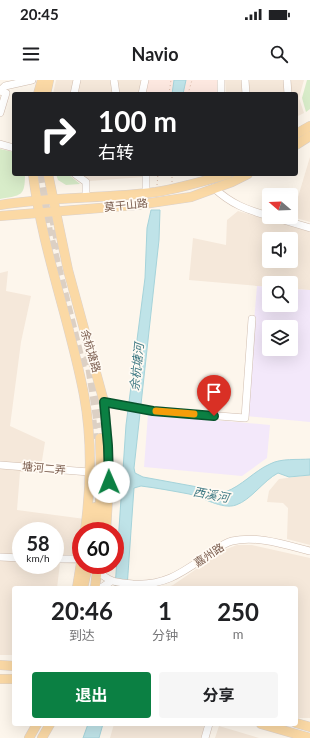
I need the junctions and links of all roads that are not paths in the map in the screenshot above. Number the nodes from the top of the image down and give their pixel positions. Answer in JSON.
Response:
{"nodes":[{"id":1,"x":32,"y":80,"type":"edge"},
{"id":2,"x":42,"y":80,"type":"edge"},
{"id":3,"x":48,"y":80,"type":"edge"},
{"id":4,"x":77,"y":80,"type":"edge"},
{"id":5,"x":114,"y":80,"type":"edge"},
{"id":6,"x":145,"y":80,"type":"edge"},
{"id":7,"x":221,"y":80,"type":"edge"},
{"id":8,"x":245,"y":80,"type":"edge"},
{"id":9,"x":287,"y":80,"type":"edge"},
{"id":10,"x":39,"y":92,"type":"edge"},
{"id":11,"x":46,"y":92,"type":"edge"},
{"id":12,"x":74,"y":92,"type":"edge"},
{"id":13,"x":116,"y":92,"type":"edge"},
{"id":14,"x":142,"y":92,"type":"edge"},
{"id":15,"x":222,"y":92,"type":"edge"},
{"id":16,"x":246,"y":92,"type":"edge"},
{"id":17,"x":288,"y":92,"type":"edge"},
{"id":18,"x":0,"y":113,"type":"edge"},
{"id":19,"x":310,"y":126,"type":"edge"},
{"id":20,"x":298,"y":133,"type":"edge"},
{"id":21,"x":310,"y":136,"type":"edge"},
{"id":22,"x":0,"y":144,"type":"edge"},
{"id":23,"x":298,"y":144,"type":"edge"},
{"id":24,"x":12,"y":147,"type":"edge"},
{"id":25,"x":33,"y":176,"type":"edge"},
{"id":26,"x":48,"y":176,"type":"edge"},
{"id":27,"x":78,"y":176,"type":"edge"},
{"id":28,"x":146,"y":176,"type":"edge"},
{"id":29,"x":229,"y":177,"type":"edge"},
{"id":30,"x":214,"y":188,"type":"junction"},
{"id":31,"x":146,"y":193,"type":"junction"},
{"id":32,"x":86,"y":197,"type":"junction"},
{"id":33,"x":53,"y":199,"type":"junction"},
{"id":34,"x":36,"y":202,"type":"junction"},
{"id":35,"x":0,"y":205,"type":"edge"},
{"id":36,"x":56,"y":211,"type":"junction"},
{"id":37,"x":38,"y":212,"type":"junction"},
{"id":38,"x":262,"y":214,"type":"edge"},
{"id":39,"x":0,"y":216,"type":"edge"},
{"id":40,"x":297,"y":224,"type":"edge"},
{"id":41,"x":310,"y":228,"type":"edge"},
{"id":42,"x":252,"y":319,"type":"dead end"},
{"id":43,"x":104,"y":402,"type":"junction"},
{"id":44,"x":0,"y":465,"type":"edge"},
{"id":45,"x":89,"y":472,"type":"junction"},
{"id":46,"x":86,"y":522,"type":"edge"},
{"id":47,"x":93,"y":522,"type":"edge"},
{"id":48,"x":99,"y":522,"type":"edge"},
{"id":49,"x":106,"y":522,"type":"edge"},
{"id":50,"x":310,"y":551,"type":"edge"},
{"id":51,"x":0,"y":557,"type":"edge"},
{"id":52,"x":12,"y":558,"type":"edge"},
{"id":53,"x":79,"y":574,"type":"edge"},
{"id":54,"x":86,"y":574,"type":"edge"},
{"id":55,"x":97,"y":574,"type":"edge"},
{"id":56,"x":104,"y":574,"type":"edge"},
{"id":57,"x":110,"y":582,"type":"junction"},
{"id":58,"x":77,"y":586,"type":"edge"},
{"id":59,"x":83,"y":586,"type":"edge"},
{"id":60,"x":94,"y":586,"type":"edge"},
{"id":61,"x":104,"y":586,"type":"edge"},
{"id":62,"x":0,"y":665,"type":"edge"},
{"id":63,"x":12,"y":666,"type":"edge"},
{"id":64,"x":0,"y":679,"type":"edge"},
{"id":65,"x":12,"y":679,"type":"edge"},
{"id":66,"x":298,"y":724,"type":"edge"},
{"id":67,"x":36,"y":726,"type":"edge"},
{"id":68,"x":49,"y":726,"type":"edge"},
{"id":69,"x":208,"y":726,"type":"edge"},
{"id":70,"x":268,"y":726,"type":"edge"},
{"id":71,"x":310,"y":727,"type":"edge"},
{"id":72,"x":304,"y":737,"type":"edge"},
{"id":73,"x":29,"y":738,"type":"edge"},
{"id":74,"x":42,"y":738,"type":"edge"},
{"id":75,"x":205,"y":738,"type":"edge"}],
"edges":[{"from":1,"to":18,"type":"street"},
{"from":2,"to":10,"type":"main road"},
{"from":3,"to":11,"type":"main road"},
{"from":4,"to":12,"type":"street"},
{"from":5,"to":13,"type":"street"},
{"from":6,"to":14,"type":"street"},
{"from":7,"to":15,"type":"street"},
{"from":8,"to":16,"type":"street"},
{"from":9,"to":17,"type":"street"},
{"from":19,"to":20,"type":"main road"},
{"from":21,"to":23,"type":"main road"},
{"from":22,"to":24,"type":"street"},
{"from":25,"to":34,"type":"main road","name":"余杭塘路"},
{"from":26,"to":33,"type":"main road","name":"余杭塘路"},
{"from":27,"to":32,"type":"street"},
{"from":28,"to":31,"type":"street"},
{"from":29,"to":30,"type":"main road","name":"莫干山路"},
{"from":29,"to":31,"type":"main road","name":"莫干山路"},
{"from":30,"to":36,"type":"main road","name":"莫干山路"},
{"from":30,"to":38,"type":"street"},
{"from":31,"to":32,"type":"main road","name":"莫干山路"},
{"from":32,"to":33,"type":"main road","name":"莫干山路"},
{"from":33,"to":34,"type":"main road","name":"莫干山路"},
{"from":33,"to":36,"type":"main road","name":"余杭塘路"},
{"from":34,"to":35,"type":"main road","name":"莫干山路"},
{"from":34,"to":37,"type":"main road","name":"余杭塘路"},
{"from":36,"to":37,"type":"main road","name":"莫干山路"},
{"from":36,"to":43,"type":"main road","name":"余杭塘路"},
{"from":37,"to":39,"type":"main road","name":"莫干山路"},
{"from":37,"to":45,"type":"main road","name":"余杭塘路"},
{"from":40,"to":41,"type":"street"},
{"from":42,"to":43,"type":"street"},
{"from":43,"to":49,"type":"main road","name":"余杭塘路"},
{"from":44,"to":45,"type":"street","name":"塘河二弄"},
{"from":45,"to":46,"type":"main road","name":"余杭塘路"},
{"from":47,"to":48,"type":"main road"},
{"from":50,"to":57,"type":"street","name":"嘉州路"},
{"from":51,"to":52,"type":"street"},
{"from":53,"to":58,"type":"main road"},
{"from":54,"to":59,"type":"main road"},
{"from":55,"to":60,"type":"main road"},
{"from":56,"to":57,"type":"street"},
{"from":57,"to":61,"type":"street"},
{"from":62,"to":63,"type":"main road"},
{"from":64,"to":65,"type":"main road"},
{"from":66,"to":71,"type":"main road"},
{"from":67,"to":73,"type":"main road"},
{"from":68,"to":74,"type":"main road"},
{"from":69,"to":75,"type":"street"},
{"from":70,"to":72,"type":"main road"}]}
